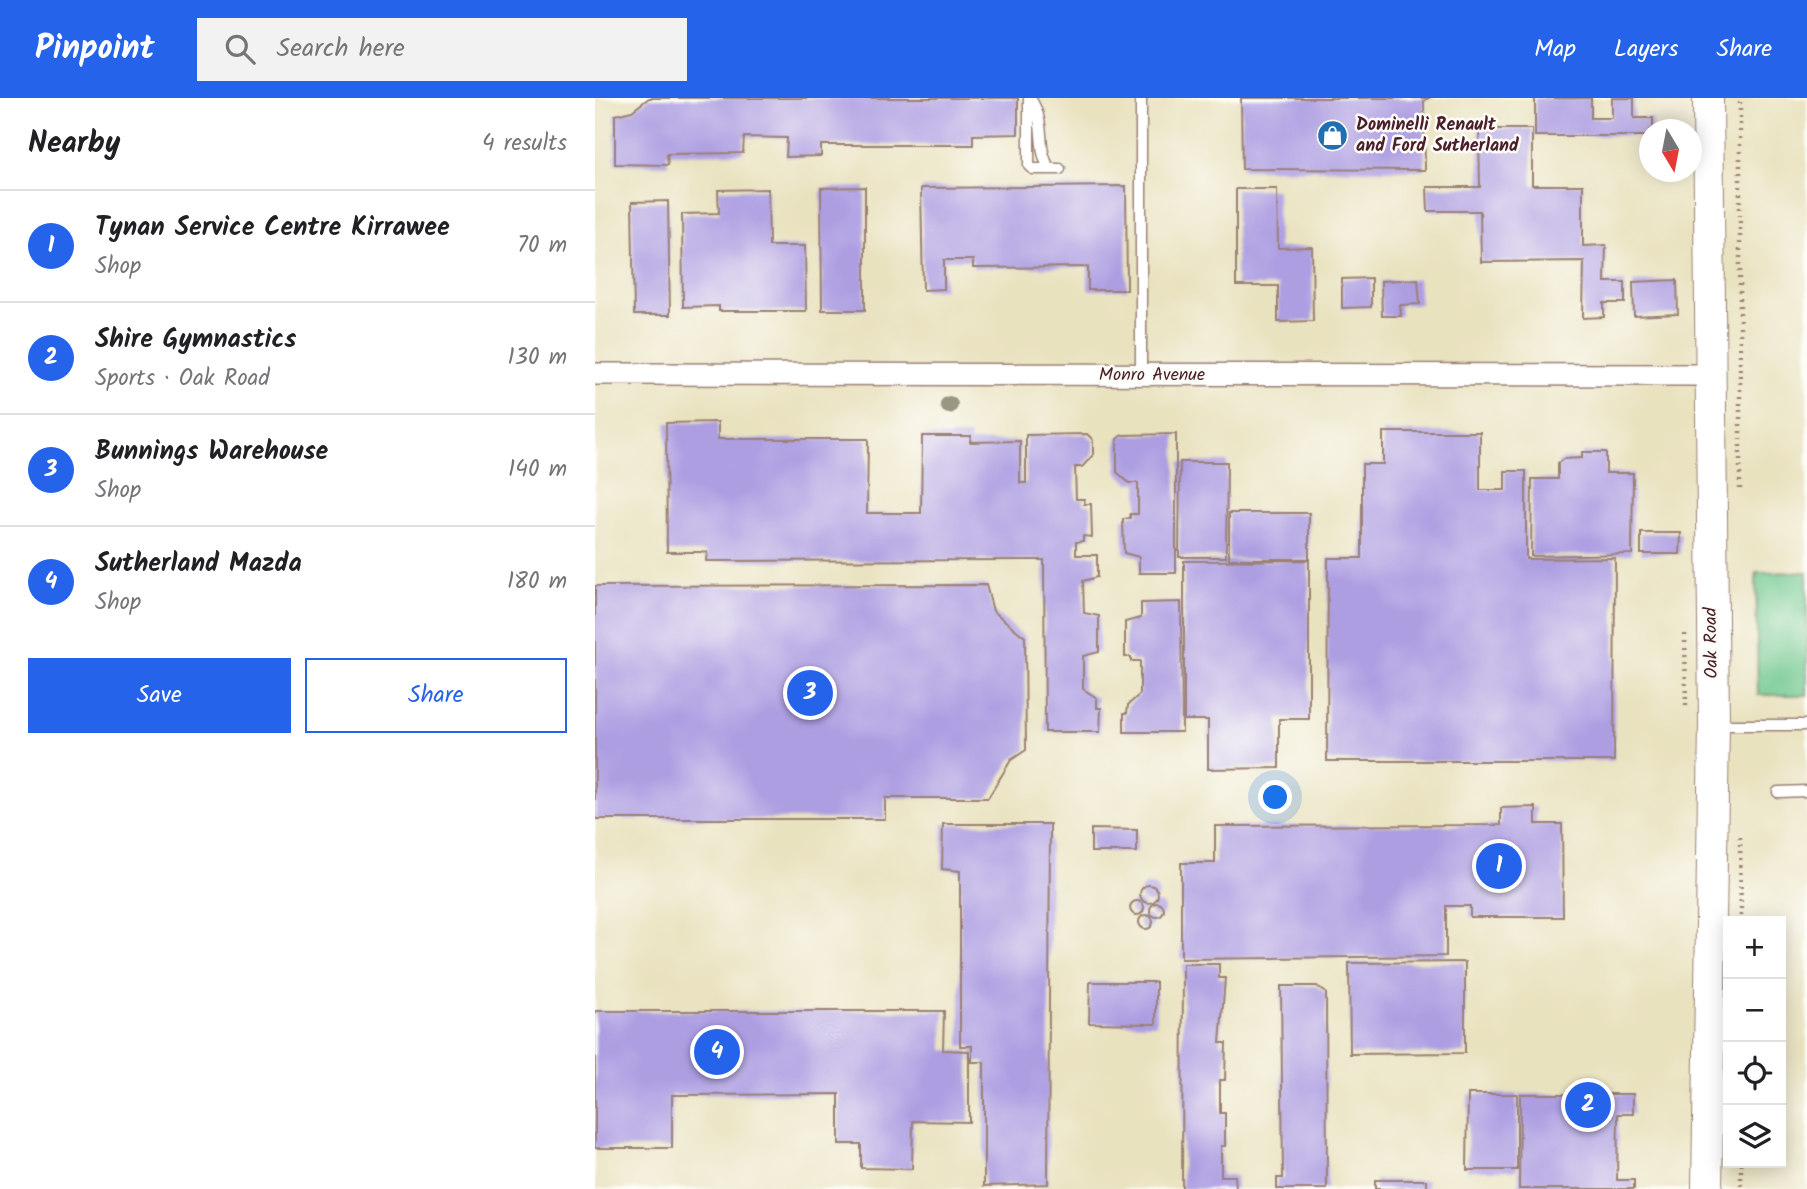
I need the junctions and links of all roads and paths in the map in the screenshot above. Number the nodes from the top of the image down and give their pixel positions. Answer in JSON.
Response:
{"nodes":[{"id":1,"x":1030,"y":98,"type":"edge"},
{"id":2,"x":1141,"y":98,"type":"edge"},
{"id":3,"x":1708,"y":98,"type":"edge"},
{"id":4,"x":1740,"y":98,"type":"edge"},
{"id":5,"x":1055,"y":169,"type":"dead end"},
{"id":6,"x":595,"y":374,"type":"edge"},
{"id":7,"x":1708,"y":375,"type":"junction"},
{"id":8,"x":1141,"y":376,"type":"junction"},
{"id":9,"x":1740,"y":492,"type":"dead end"},
{"id":10,"x":1714,"y":725,"type":"junction"},
{"id":11,"x":1807,"y":725,"type":"edge"},
{"id":12,"x":1807,"y":791,"type":"edge"},
{"id":13,"x":1778,"y":792,"type":"dead end"},
{"id":14,"x":1740,"y":830,"type":"dead end"},
{"id":15,"x":1741,"y":916,"type":"edge"},
{"id":16,"x":1741,"y":1168,"type":"edge"},
{"id":17,"x":1707,"y":1189,"type":"edge"},
{"id":18,"x":1741,"y":1189,"type":"edge"}],
"edges":[{"from":1,"to":5,"type":"lane"},
{"from":2,"to":8,"type":"lane"},
{"from":3,"to":7,"type":"street","name":"Oak Road"},
{"from":4,"to":9,"type":"path"},
{"from":6,"to":8,"type":"street","name":"Monro Avenue"},
{"from":7,"to":8,"type":"street","name":"Monro Avenue"},
{"from":7,"to":10,"type":"street","name":"Oak Road"},
{"from":10,"to":11,"type":"lane"},
{"from":10,"to":17,"type":"street","name":"Oak Road"},
{"from":12,"to":13,"type":"lane"},
{"from":14,"to":15,"type":"path"},
{"from":16,"to":18,"type":"path"}]}
